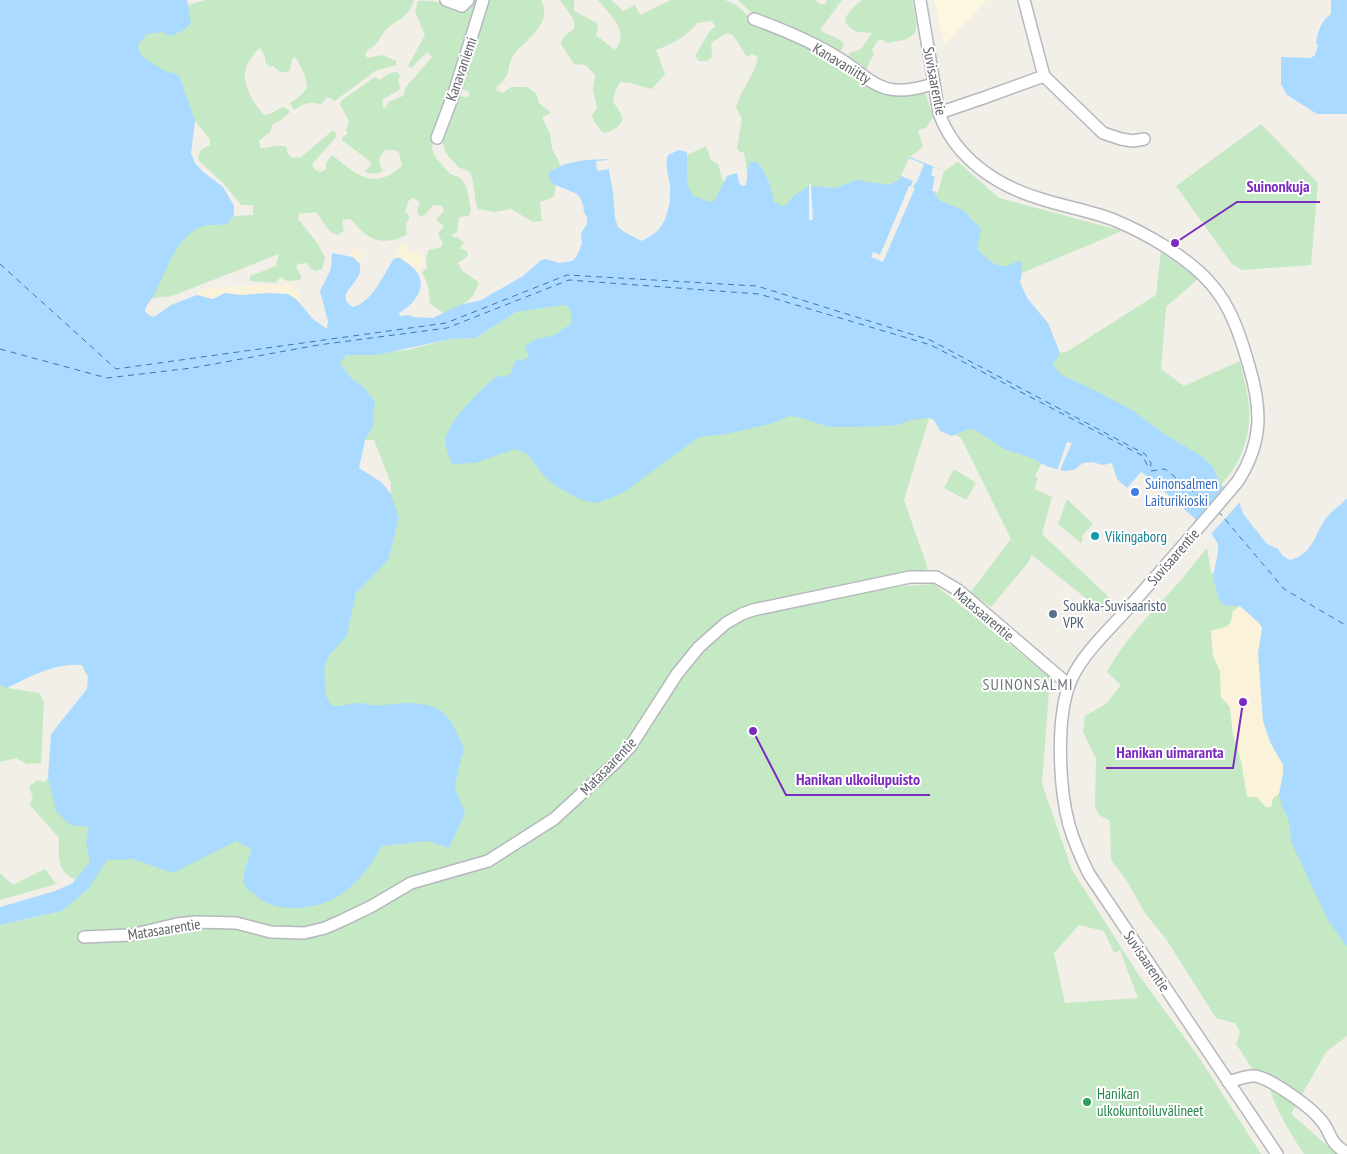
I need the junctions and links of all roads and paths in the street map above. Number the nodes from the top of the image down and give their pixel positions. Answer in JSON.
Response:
{"nodes":[{"id":1,"x":446,"y":0,"type":"edge"},
{"id":2,"x":483,"y":0,"type":"edge"},
{"id":3,"x":920,"y":0,"type":"edge"},
{"id":4,"x":1024,"y":0,"type":"edge"},
{"id":5,"x":465,"y":3,"type":"edge"},
{"id":6,"x":754,"y":19,"type":"dead end"},
{"id":7,"x":1044,"y":76,"type":"junction"},
{"id":8,"x":934,"y":84,"type":"junction"},
{"id":9,"x":939,"y":113,"type":"junction"},
{"id":10,"x":437,"y":138,"type":"dead end"},
{"id":11,"x":1144,"y":139,"type":"dead end"},
{"id":12,"x":1069,"y":685,"type":"junction"},
{"id":13,"x":84,"y":938,"type":"dead end"},
{"id":14,"x":1228,"y":1082,"type":"junction"},
{"id":15,"x":1347,"y":1153,"type":"edge"},
{"id":16,"x":1277,"y":1154,"type":"edge"}],
"edges":[{"from":1,"to":5,"type":"street"},
{"from":2,"to":10,"type":"street","name":"Kanavaniemi"},
{"from":3,"to":8,"type":"street","name":"Suvisaarentie"},
{"from":4,"to":7,"type":"street"},
{"from":6,"to":8,"type":"street","name":"Kanavaniitty"},
{"from":7,"to":9,"type":"street"},
{"from":7,"to":11,"type":"street"},
{"from":8,"to":9,"type":"street","name":"Suvisaarentie"},
{"from":9,"to":12,"type":"street","name":"Suvisaarentie"},
{"from":12,"to":13,"type":"street","name":"Matasaarentie"},
{"from":12,"to":14,"type":"street","name":"Suvisaarentie"},
{"from":14,"to":15,"type":"street"},
{"from":14,"to":16,"type":"street","name":"Suvisaarentie"}]}
